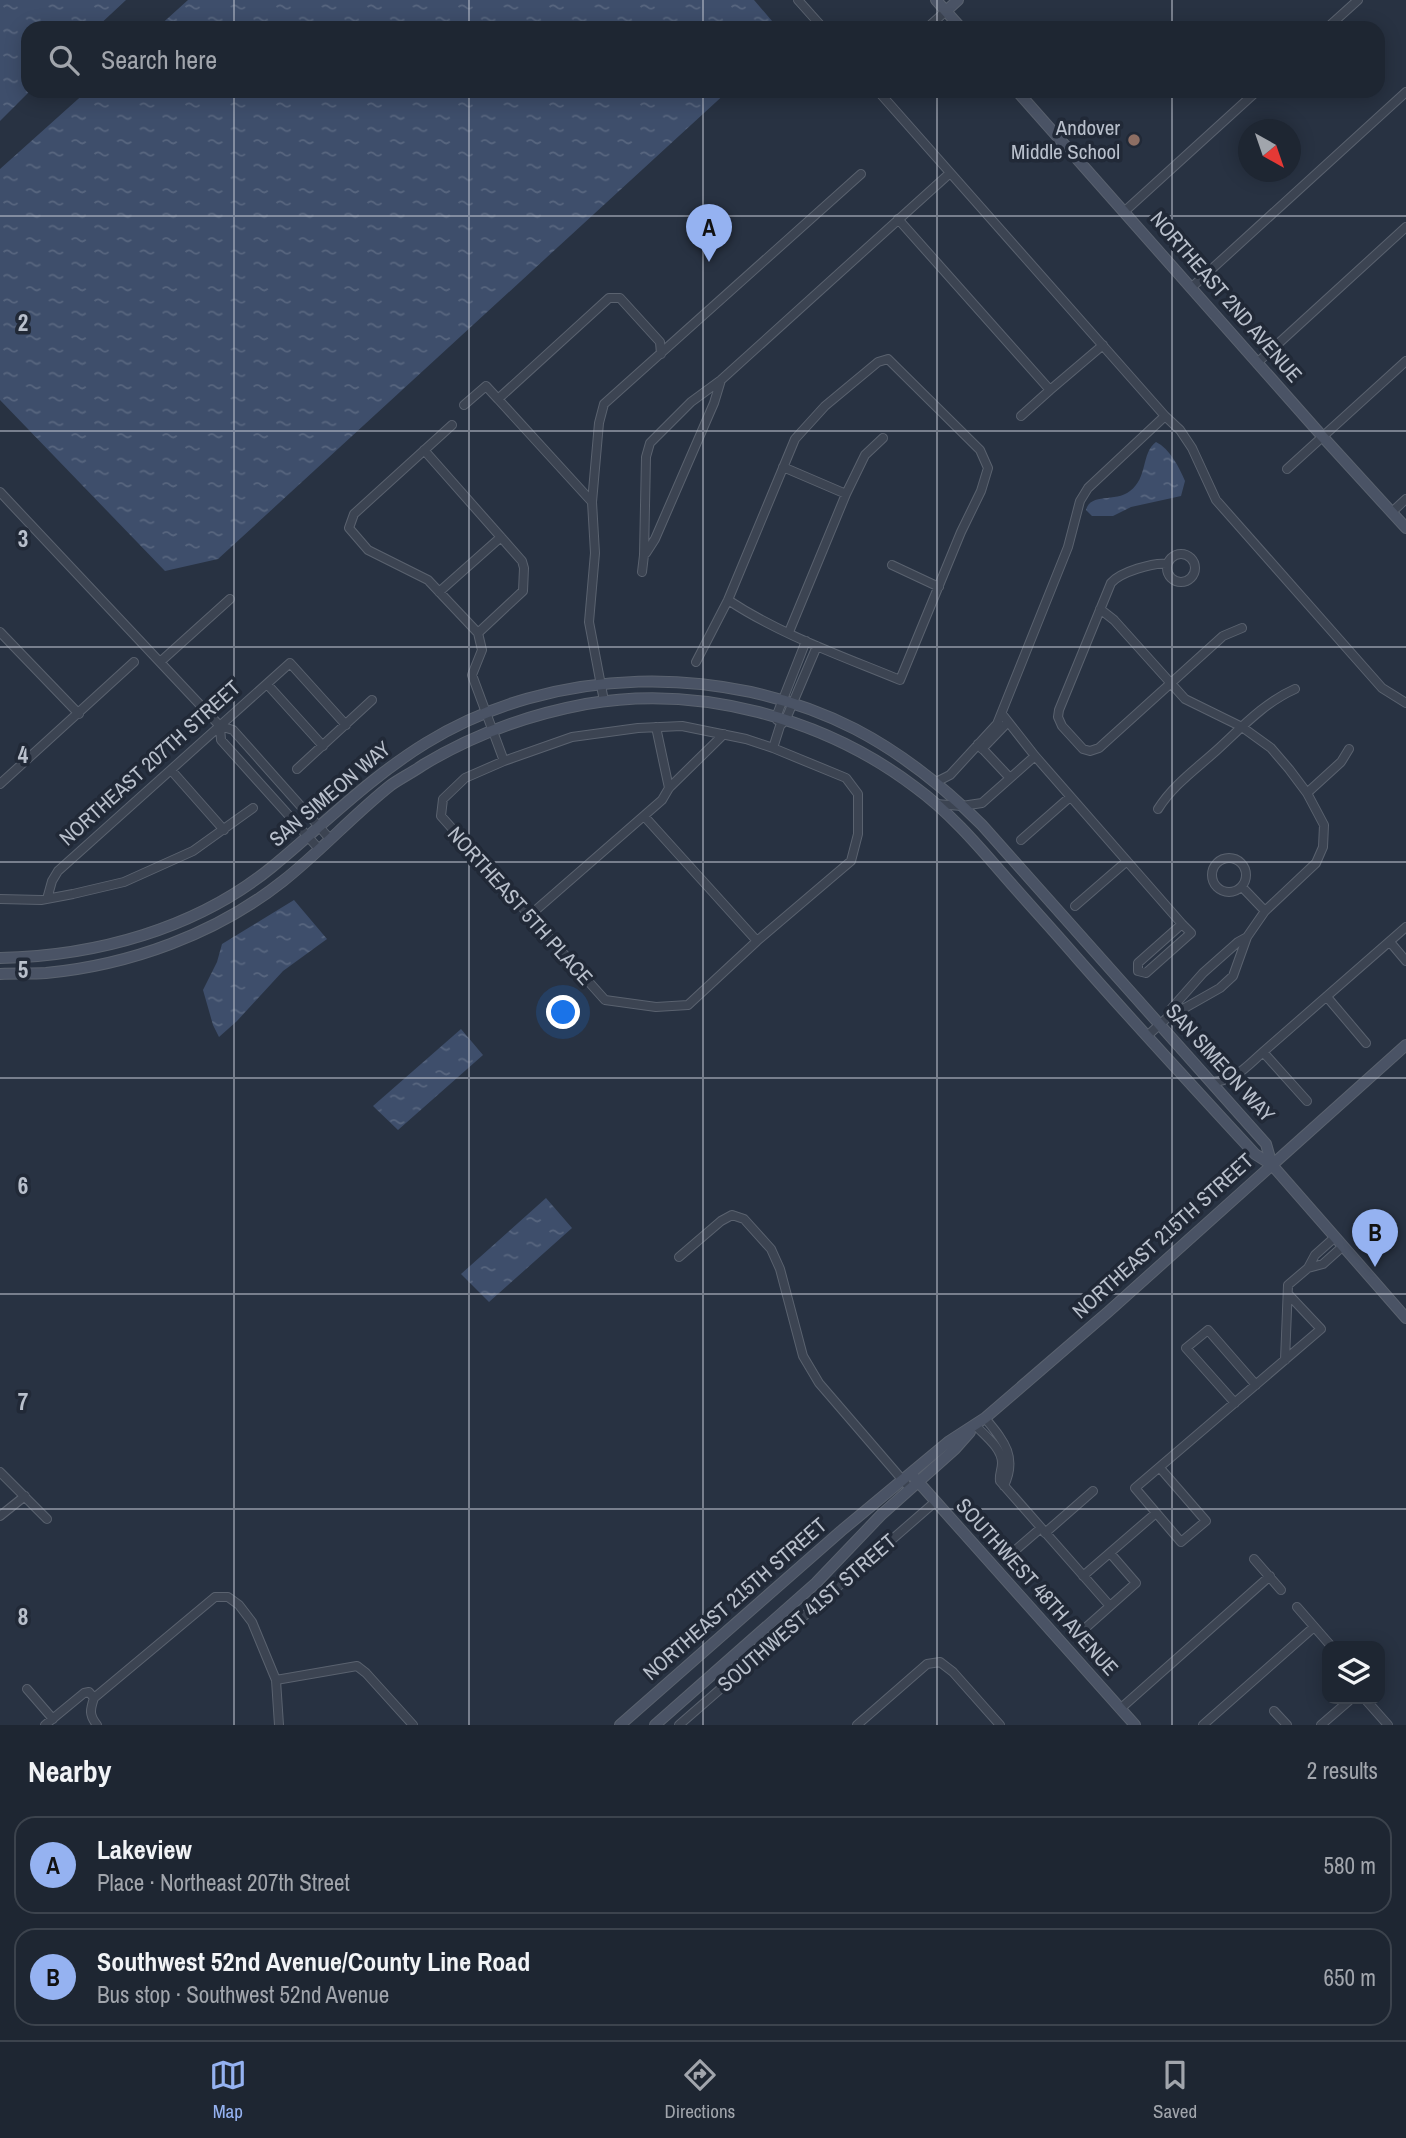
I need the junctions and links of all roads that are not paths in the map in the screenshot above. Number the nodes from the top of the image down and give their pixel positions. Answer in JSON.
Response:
{"nodes":[{"id":1,"x":798,"y":0,"type":"edge"},
{"id":2,"x":936,"y":0,"type":"edge"},
{"id":3,"x":958,"y":0,"type":"edge"},
{"id":4,"x":1341,"y":0,"type":"edge"},
{"id":5,"x":1358,"y":0,"type":"edge"},
{"id":6,"x":1349,"y":9,"type":"junction"},
{"id":7,"x":946,"y":11,"type":"junction"},
{"id":8,"x":817,"y":21,"type":"edge"},
{"id":9,"x":935,"y":21,"type":"edge"},
{"id":10,"x":955,"y":21,"type":"edge"},
{"id":11,"x":1335,"y":21,"type":"edge"},
{"id":12,"x":1406,"y":92,"type":"edge"},
{"id":13,"x":884,"y":98,"type":"edge"},
{"id":14,"x":1023,"y":98,"type":"edge"},
{"id":15,"x":1250,"y":98,"type":"edge"},
{"id":16,"x":861,"y":173,"type":"dead end"},
{"id":17,"x":950,"y":173,"type":"junction"},
{"id":18,"x":1125,"y":211,"type":"junction"},
{"id":19,"x":898,"y":219,"type":"junction"},
{"id":20,"x":1406,"y":226,"type":"edge"},
{"id":21,"x":1192,"y":288,"type":"junction"},
{"id":22,"x":1103,"y":345,"type":"junction"},
{"id":23,"x":661,"y":354,"type":"junction"},
{"id":24,"x":1406,"y":361,"type":"edge"},
{"id":25,"x":1257,"y":363,"type":"junction"},
{"id":26,"x":721,"y":380,"type":"junction"},
{"id":27,"x":1050,"y":390,"type":"junction"},
{"id":28,"x":498,"y":399,"type":"junction"},
{"id":29,"x":464,"y":405,"type":"dead end"},
{"id":30,"x":1021,"y":416,"type":"dead end"},
{"id":31,"x":1165,"y":416,"type":"junction"},
{"id":32,"x":452,"y":425,"type":"dead end"},
{"id":33,"x":1322,"y":436,"type":"junction"},
{"id":34,"x":883,"y":438,"type":"dead end"},
{"id":35,"x":424,"y":450,"type":"junction"},
{"id":36,"x":783,"y":467,"type":"junction"},
{"id":37,"x":1287,"y":469,"type":"dead end"},
{"id":38,"x":0,"y":492,"type":"edge"},
{"id":39,"x":846,"y":494,"type":"junction"},
{"id":40,"x":1406,"y":499,"type":"edge"},
{"id":41,"x":592,"y":502,"type":"junction"},
{"id":42,"x":1392,"y":512,"type":"junction"},
{"id":43,"x":1406,"y":528,"type":"edge"},
{"id":44,"x":501,"y":537,"type":"junction"},
{"id":45,"x":644,"y":555,"type":"junction"},
{"id":46,"x":1167,"y":564,"type":"dead end"},
{"id":47,"x":892,"y":565,"type":"dead end"},
{"id":48,"x":642,"y":572,"type":"dead end"},
{"id":49,"x":939,"y":587,"type":"junction"},
{"id":50,"x":439,"y":592,"type":"junction"},
{"id":51,"x":230,"y":600,"type":"dead end"},
{"id":52,"x":728,"y":600,"type":"junction"},
{"id":53,"x":1100,"y":609,"type":"junction"},
{"id":54,"x":1242,"y":628,"type":"dead end"},
{"id":55,"x":0,"y":632,"type":"edge"},
{"id":56,"x":789,"y":632,"type":"junction"},
{"id":57,"x":478,"y":633,"type":"junction"},
{"id":58,"x":806,"y":641,"type":"junction"},
{"id":59,"x":817,"y":646,"type":"junction"},
{"id":60,"x":134,"y":662,"type":"dead end"},
{"id":61,"x":160,"y":662,"type":"junction"},
{"id":62,"x":696,"y":662,"type":"dead end"},
{"id":63,"x":267,"y":684,"type":"junction"},
{"id":64,"x":1171,"y":684,"type":"junction"},
{"id":65,"x":601,"y":685,"type":"junction"},
{"id":66,"x":1295,"y":689,"type":"dead end"},
{"id":67,"x":372,"y":700,"type":"dead end"},
{"id":68,"x":604,"y":701,"type":"junction"},
{"id":69,"x":787,"y":703,"type":"junction"},
{"id":70,"x":1406,"y":703,"type":"edge"},
{"id":71,"x":486,"y":713,"type":"junction"},
{"id":72,"x":79,"y":714,"type":"junction"},
{"id":73,"x":1002,"y":714,"type":"junction"},
{"id":74,"x":780,"y":721,"type":"junction"},
{"id":75,"x":1007,"y":723,"type":"junction"},
{"id":76,"x":346,"y":724,"type":"junction"},
{"id":77,"x":220,"y":726,"type":"junction"},
{"id":78,"x":656,"y":727,"type":"junction"},
{"id":79,"x":1242,"y":727,"type":"junction"},
{"id":80,"x":492,"y":729,"type":"junction"},
{"id":81,"x":724,"y":734,"type":"junction"},
{"id":82,"x":323,"y":746,"type":"junction"},
{"id":83,"x":980,"y":747,"type":"junction"},
{"id":84,"x":773,"y":748,"type":"junction"},
{"id":85,"x":1349,"y":749,"type":"dead end"},
{"id":86,"x":1035,"y":757,"type":"junction"},
{"id":87,"x":504,"y":761,"type":"junction"},
{"id":88,"x":297,"y":769,"type":"dead end"},
{"id":89,"x":171,"y":770,"type":"junction"},
{"id":90,"x":950,"y":775,"type":"junction"},
{"id":91,"x":1010,"y":778,"type":"junction"},
{"id":92,"x":936,"y":782,"type":"junction"},
{"id":93,"x":0,"y":784,"type":"edge"},
{"id":94,"x":669,"y":788,"type":"junction"},
{"id":95,"x":947,"y":791,"type":"junction"},
{"id":96,"x":1307,"y":793,"type":"junction"},
{"id":97,"x":1070,"y":797,"type":"junction"},
{"id":98,"x":982,"y":803,"type":"junction"},
{"id":99,"x":942,"y":805,"type":"junction"},
{"id":100,"x":962,"y":806,"type":"junction"},
{"id":101,"x":253,"y":808,"type":"dead end"},
{"id":102,"x":1158,"y":809,"type":"dead end"},
{"id":103,"x":644,"y":816,"type":"junction"},
{"id":104,"x":977,"y":821,"type":"junction"},
{"id":105,"x":319,"y":826,"type":"junction"},
{"id":106,"x":224,"y":830,"type":"junction"},
{"id":107,"x":308,"y":836,"type":"junction"},
{"id":108,"x":330,"y":839,"type":"junction"},
{"id":109,"x":1021,"y":840,"type":"dead end"},
{"id":110,"x":319,"y":849,"type":"junction"},
{"id":111,"x":1127,"y":861,"type":"junction"},
{"id":112,"x":1242,"y":887,"type":"junction"},
{"id":113,"x":0,"y":899,"type":"edge"},
{"id":114,"x":47,"y":899,"type":"junction"},
{"id":115,"x":1075,"y":906,"type":"dead end"},
{"id":116,"x":1265,"y":911,"type":"junction"},
{"id":117,"x":529,"y":916,"type":"junction"},
{"id":118,"x":1182,"y":924,"type":"junction"},
{"id":119,"x":1406,"y":927,"type":"edge"},
{"id":120,"x":1247,"y":937,"type":"junction"},
{"id":121,"x":757,"y":941,"type":"junction"},
{"id":122,"x":1390,"y":942,"type":"junction"},
{"id":123,"x":0,"y":958,"type":"edge"},
{"id":124,"x":1406,"y":961,"type":"edge"},
{"id":125,"x":0,"y":974,"type":"edge"},
{"id":126,"x":1327,"y":997,"type":"junction"},
{"id":127,"x":1164,"y":1021,"type":"junction"},
{"id":128,"x":1147,"y":1036,"type":"junction"},
{"id":129,"x":1366,"y":1043,"type":"dead end"},
{"id":130,"x":1406,"y":1045,"type":"edge"},
{"id":131,"x":1263,"y":1052,"type":"junction"},
{"id":132,"x":1210,"y":1082,"type":"junction"},
{"id":133,"x":1307,"y":1101,"type":"dead end"},
{"id":134,"x":1272,"y":1165,"type":"junction"},
{"id":135,"x":1338,"y":1242,"type":"junction"},
{"id":136,"x":679,"y":1256,"type":"dead end"},
{"id":137,"x":1288,"y":1294,"type":"junction"},
{"id":138,"x":1406,"y":1318,"type":"edge"},
{"id":139,"x":1285,"y":1360,"type":"junction"},
{"id":140,"x":1256,"y":1385,"type":"junction"},
{"id":141,"x":1235,"y":1403,"type":"junction"},
{"id":142,"x":980,"y":1421,"type":"junction"},
{"id":143,"x":1160,"y":1468,"type":"junction"},
{"id":144,"x":0,"y":1472,"type":"edge"},
{"id":145,"x":910,"y":1481,"type":"junction"},
{"id":146,"x":1093,"y":1491,"type":"dead end"},
{"id":147,"x":25,"y":1496,"type":"junction"},
{"id":148,"x":935,"y":1502,"type":"junction"},
{"id":149,"x":1156,"y":1513,"type":"junction"},
{"id":150,"x":0,"y":1516,"type":"edge"},
{"id":151,"x":47,"y":1519,"type":"dead end"},
{"id":152,"x":1043,"y":1530,"type":"junction"},
{"id":153,"x":1012,"y":1553,"type":"dead end"},
{"id":154,"x":1110,"y":1553,"type":"junction"},
{"id":155,"x":1254,"y":1559,"type":"dead end"},
{"id":156,"x":1083,"y":1576,"type":"junction"},
{"id":157,"x":1270,"y":1577,"type":"junction"},
{"id":158,"x":1281,"y":1590,"type":"dead end"},
{"id":159,"x":1110,"y":1606,"type":"junction"},
{"id":160,"x":1297,"y":1607,"type":"dead end"},
{"id":161,"x":1314,"y":1627,"type":"junction"},
{"id":162,"x":1082,"y":1631,"type":"dead end"},
{"id":163,"x":1327,"y":1641,"type":"edge"},
{"id":164,"x":733,"y":1657,"type":"junction"},
{"id":165,"x":743,"y":1669,"type":"junction"},
{"id":166,"x":276,"y":1680,"type":"junction"},
{"id":167,"x":27,"y":1689,"type":"dead end"},
{"id":168,"x":94,"y":1698,"type":"junction"},
{"id":169,"x":1345,"y":1704,"type":"edge"},
{"id":170,"x":1369,"y":1704,"type":"edge"},
{"id":171,"x":1120,"y":1709,"type":"junction"},
{"id":172,"x":1274,"y":1711,"type":"dead end"},
{"id":173,"x":49,"y":1722,"type":"edge"},
{"id":174,"x":94,"y":1722,"type":"edge"},
{"id":175,"x":279,"y":1725,"type":"edge"},
{"id":176,"x":413,"y":1725,"type":"edge"},
{"id":177,"x":620,"y":1725,"type":"edge"},
{"id":178,"x":655,"y":1725,"type":"edge"},
{"id":179,"x":679,"y":1725,"type":"edge"},
{"id":180,"x":857,"y":1725,"type":"edge"},
{"id":181,"x":1000,"y":1725,"type":"edge"},
{"id":182,"x":1135,"y":1725,"type":"edge"},
{"id":183,"x":1203,"y":1725,"type":"edge"},
{"id":184,"x":1287,"y":1725,"type":"edge"},
{"id":185,"x":1321,"y":1725,"type":"edge"},
{"id":186,"x":1388,"y":1725,"type":"edge"}],
"edges":[{"from":1,"to":8,"type":"street"},
{"from":2,"to":7,"type":"street"},
{"from":3,"to":7,"type":"street"},
{"from":4,"to":6,"type":"street"},
{"from":5,"to":6,"type":"street"},
{"from":6,"to":11,"type":"street"},
{"from":7,"to":9,"type":"street"},
{"from":7,"to":10,"type":"street"},
{"from":12,"to":21,"type":"street"},
{"from":13,"to":17,"type":"street"},
{"from":14,"to":18,"type":"street","name":"NORTHEAST 2ND AVENUE"},
{"from":15,"to":18,"type":"street"},
{"from":16,"to":23,"type":"street"},
{"from":17,"to":19,"type":"street"},
{"from":17,"to":22,"type":"street"},
{"from":18,"to":21,"type":"street","name":"NORTHEAST 2ND AVENUE"},
{"from":19,"to":26,"type":"street"},
{"from":19,"to":27,"type":"street"},
{"from":20,"to":25,"type":"street"},
{"from":21,"to":25,"type":"street","name":"NORTHEAST 2ND AVENUE"},
{"from":22,"to":27,"type":"street"},
{"from":22,"to":31,"type":"street"},
{"from":23,"to":28,"type":"street"},
{"from":23,"to":41,"type":"street"},
{"from":24,"to":33,"type":"street"},
{"from":25,"to":33,"type":"street","name":"NORTHEAST 2ND AVENUE"},
{"from":26,"to":45,"type":"street"},
{"from":26,"to":45,"type":"street"},
{"from":27,"to":30,"type":"street"},
{"from":28,"to":29,"type":"street"},
{"from":28,"to":41,"type":"street"},
{"from":31,"to":70,"type":"street"},
{"from":31,"to":73,"type":"street"},
{"from":32,"to":35,"type":"street"},
{"from":33,"to":37,"type":"street"},
{"from":33,"to":42,"type":"street","name":"NORTHEAST 2ND AVENUE"},
{"from":34,"to":39,"type":"street"},
{"from":35,"to":44,"type":"street"},
{"from":35,"to":50,"type":"street"},
{"from":36,"to":39,"type":"street"},
{"from":36,"to":49,"type":"street"},
{"from":36,"to":52,"type":"street"},
{"from":38,"to":61,"type":"street"},
{"from":39,"to":56,"type":"street"},
{"from":40,"to":42,"type":"street"},
{"from":41,"to":65,"type":"street"},
{"from":42,"to":43,"type":"street","name":"NORTHEAST 2ND AVENUE"},
{"from":44,"to":50,"type":"street"},
{"from":44,"to":57,"type":"street"},
{"from":45,"to":48,"type":"street"},
{"from":46,"to":53,"type":"street"},
{"from":47,"to":49,"type":"street"},
{"from":49,"to":59,"type":"street"},
{"from":50,"to":57,"type":"street"},
{"from":51,"to":61,"type":"street"},
{"from":52,"to":56,"type":"street"},
{"from":52,"to":62,"type":"street"},
{"from":53,"to":64,"type":"street"},
{"from":53,"to":64,"type":"street"},
{"from":54,"to":64,"type":"street"},
{"from":55,"to":72,"type":"street"},
{"from":56,"to":58,"type":"street"},
{"from":57,"to":71,"type":"street"},
{"from":58,"to":59,"type":"street"},
{"from":58,"to":69,"type":"street"},
{"from":59,"to":69,"type":"street"},
{"from":60,"to":72,"type":"street"},
{"from":61,"to":77,"type":"street"},
{"from":63,"to":76,"type":"street","name":"NORTHEAST 207TH STREET"},
{"from":63,"to":77,"type":"street","name":"NORTHEAST 207TH STREET"},
{"from":63,"to":82,"type":"street"},
{"from":64,"to":79,"type":"street"},
{"from":65,"to":68,"type":"street"},
{"from":65,"to":69,"type":"street","name":"SAN SIMEON WAY"},
{"from":65,"to":71,"type":"street","name":"SAN SIMEON WAY"},
{"from":66,"to":79,"type":"street"},
{"from":67,"to":76,"type":"street"},
{"from":68,"to":74,"type":"street","name":"SAN SIMEON WAY"},
{"from":68,"to":80,"type":"street","name":"SAN SIMEON WAY"},
{"from":69,"to":74,"type":"street"},
{"from":69,"to":92,"type":"street","name":"SAN SIMEON WAY"},
{"from":71,"to":80,"type":"street"},
{"from":71,"to":105,"type":"street","name":"SAN SIMEON WAY"},
{"from":72,"to":93,"type":"street"},
{"from":73,"to":75,"type":"street"},
{"from":73,"to":83,"type":"street"},
{"from":74,"to":84,"type":"street"},
{"from":74,"to":99,"type":"street","name":"SAN SIMEON WAY"},
{"from":75,"to":83,"type":"street"},
{"from":75,"to":86,"type":"street"},
{"from":76,"to":82,"type":"street"},
{"from":77,"to":89,"type":"street","name":"NORTHEAST 207TH STREET"},
{"from":77,"to":105,"type":"street"},
{"from":77,"to":107,"type":"street"},
{"from":78,"to":81,"type":"street","name":"NORTHEAST 5TH PLACE"},
{"from":78,"to":87,"type":"street","name":"NORTHEAST 5TH PLACE"},
{"from":78,"to":94,"type":"street"},
{"from":79,"to":96,"type":"street"},
{"from":79,"to":102,"type":"street"},
{"from":80,"to":87,"type":"street"},
{"from":80,"to":108,"type":"street","name":"SAN SIMEON WAY"},
{"from":81,"to":84,"type":"street","name":"NORTHEAST 5TH PLACE"},
{"from":81,"to":94,"type":"street"},
{"from":82,"to":88,"type":"street"},
{"from":83,"to":90,"type":"street"},
{"from":83,"to":91,"type":"street"},
{"from":84,"to":121,"type":"street","name":"NORTHEAST 5TH PLACE"},
{"from":85,"to":96,"type":"street"},
{"from":86,"to":91,"type":"street"},
{"from":86,"to":97,"type":"street"},
{"from":87,"to":117,"type":"street","name":"NORTHEAST 5TH PLACE"},
{"from":89,"to":106,"type":"street"},
{"from":89,"to":114,"type":"street","name":"NORTHEAST 207TH STREET"},
{"from":90,"to":92,"type":"street"},
{"from":90,"to":95,"type":"street"},
{"from":91,"to":98,"type":"street"},
{"from":92,"to":95,"type":"street","name":"SAN SIMEON WAY"},
{"from":94,"to":103,"type":"street"},
{"from":95,"to":99,"type":"street"},
{"from":95,"to":100,"type":"street","name":"SAN SIMEON WAY"},
{"from":96,"to":116,"type":"street"},
{"from":97,"to":109,"type":"street"},
{"from":97,"to":111,"type":"street"},
{"from":98,"to":100,"type":"street"},
{"from":98,"to":104,"type":"street"},
{"from":99,"to":100,"type":"street"},
{"from":99,"to":128,"type":"street","name":"SAN SIMEON WAY"},
{"from":100,"to":104,"type":"street","name":"SAN SIMEON WAY"},
{"from":101,"to":106,"type":"street"},
{"from":103,"to":117,"type":"street"},
{"from":103,"to":121,"type":"street"},
{"from":104,"to":127,"type":"street","name":"SAN SIMEON WAY"},
{"from":105,"to":107,"type":"street","name":"SAN SIMEON WAY"},
{"from":105,"to":108,"type":"street"},
{"from":106,"to":114,"type":"street"},
{"from":107,"to":110,"type":"street"},
{"from":107,"to":123,"type":"street","name":"SAN SIMEON WAY"},
{"from":108,"to":110,"type":"street","name":"SAN SIMEON WAY"},
{"from":110,"to":125,"type":"street","name":"SAN SIMEON WAY"},
{"from":111,"to":115,"type":"street"},
{"from":111,"to":118,"type":"street"},
{"from":112,"to":112,"type":"street"},
{"from":112,"to":116,"type":"street"},
{"from":113,"to":114,"type":"street"},
{"from":116,"to":120,"type":"street"},
{"from":117,"to":121,"type":"street","name":"NORTHEAST 5TH PLACE"},
{"from":118,"to":118,"type":"street"},
{"from":119,"to":122,"type":"street"},
{"from":120,"to":127,"type":"street"},
{"from":120,"to":127,"type":"street"},
{"from":122,"to":124,"type":"street"},
{"from":122,"to":126,"type":"street"},
{"from":126,"to":129,"type":"street"},
{"from":126,"to":131,"type":"street"},
{"from":127,"to":128,"type":"street"},
{"from":127,"to":132,"type":"street","name":"SAN SIMEON WAY"},
{"from":128,"to":134,"type":"street","name":"SAN SIMEON WAY"},
{"from":130,"to":134,"type":"street","name":"NORTHEAST 215TH STREET"},
{"from":131,"to":132,"type":"street"},
{"from":131,"to":133,"type":"street"},
{"from":132,"to":134,"type":"street","name":"SAN SIMEON WAY"},
{"from":134,"to":135,"type":"street"},
{"from":134,"to":142,"type":"street","name":"NORTHEAST 215TH STREET"},
{"from":135,"to":137,"type":"street"},
{"from":135,"to":138,"type":"street"},
{"from":136,"to":145,"type":"street"},
{"from":137,"to":139,"type":"street"},
{"from":137,"to":139,"type":"street"},
{"from":139,"to":140,"type":"street"},
{"from":140,"to":141,"type":"street"},
{"from":140,"to":141,"type":"street"},
{"from":141,"to":143,"type":"street"},
{"from":142,"to":145,"type":"street","name":"NORTHEAST 215TH STREET"},
{"from":142,"to":152,"type":"street"},
{"from":143,"to":149,"type":"street"},
{"from":143,"to":149,"type":"street"},
{"from":144,"to":147,"type":"street"},
{"from":145,"to":148,"type":"street","name":"SOUTHWEST 48TH AVENUE"},
{"from":145,"to":164,"type":"street","name":"NORTHEAST 215TH STREET"},
{"from":145,"to":177,"type":"street","name":"NORTHEAST 215TH STREET"},
{"from":146,"to":152,"type":"street"},
{"from":147,"to":150,"type":"street"},
{"from":147,"to":151,"type":"street"},
{"from":148,"to":165,"type":"street","name":"SOUTHWEST 41ST STREET"},
{"from":148,"to":171,"type":"street","name":"SOUTHWEST 48TH AVENUE"},
{"from":149,"to":154,"type":"street"},
{"from":152,"to":153,"type":"street"},
{"from":152,"to":156,"type":"street"},
{"from":154,"to":156,"type":"street"},
{"from":154,"to":159,"type":"street"},
{"from":155,"to":157,"type":"street"},
{"from":156,"to":159,"type":"street"},
{"from":157,"to":158,"type":"street"},
{"from":157,"to":171,"type":"street"},
{"from":159,"to":162,"type":"street"},
{"from":160,"to":161,"type":"street"},
{"from":161,"to":163,"type":"street"},
{"from":161,"to":183,"type":"street"},
{"from":164,"to":165,"type":"street"},
{"from":164,"to":178,"type":"street","name":"NORTHEAST 215TH STREET"},
{"from":165,"to":179,"type":"street","name":"SOUTHWEST 41ST STREET"},
{"from":166,"to":168,"type":"street"},
{"from":166,"to":175,"type":"street"},
{"from":166,"to":176,"type":"street"},
{"from":167,"to":173,"type":"street"},
{"from":168,"to":173,"type":"street"},
{"from":168,"to":174,"type":"street"},
{"from":169,"to":185,"type":"street"},
{"from":170,"to":186,"type":"street"},
{"from":171,"to":182,"type":"street","name":"SOUTHWEST 48TH AVENUE"},
{"from":172,"to":184,"type":"street"},
{"from":180,"to":181,"type":"street"}]}
